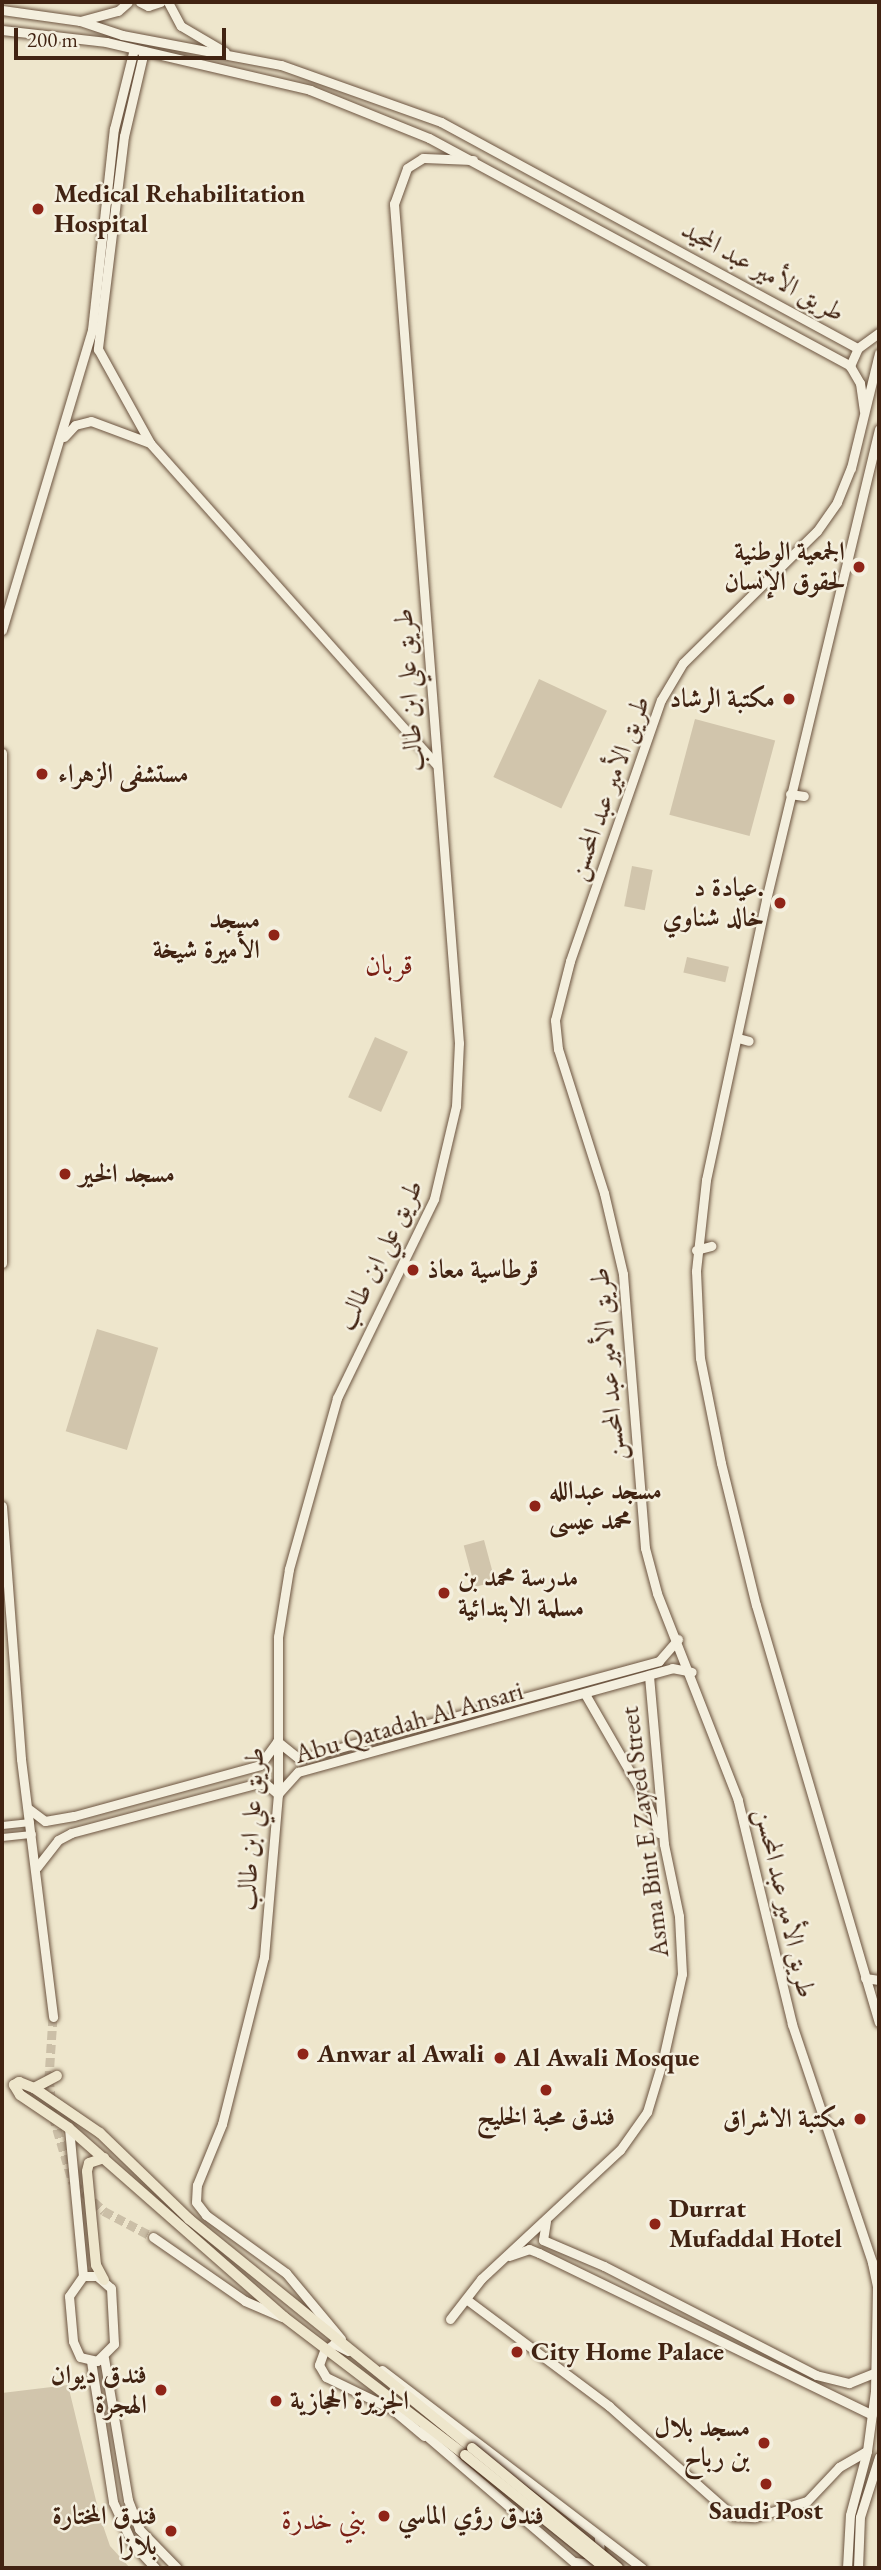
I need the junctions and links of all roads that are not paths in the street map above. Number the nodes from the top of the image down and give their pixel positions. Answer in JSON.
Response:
{"nodes":[{"id":1,"x":128,"y":2,"type":"edge"},
{"id":2,"x":140,"y":2,"type":"edge"},
{"id":3,"x":160,"y":2,"type":"edge"},
{"id":4,"x":168,"y":2,"type":"edge"},
{"id":5,"x":2,"y":10,"type":"edge"},
{"id":6,"x":80,"y":21,"type":"junction"},
{"id":7,"x":2,"y":30,"type":"edge"},
{"id":8,"x":139,"y":50,"type":"junction"},
{"id":9,"x":230,"y":55,"type":"junction"},
{"id":10,"x":473,"y":160,"type":"junction"},
{"id":11,"x":879,"y":333,"type":"edge"},
{"id":12,"x":858,"y":348,"type":"junction"},
{"id":13,"x":879,"y":353,"type":"edge"},
{"id":14,"x":850,"y":366,"type":"junction"},
{"id":15,"x":864,"y":416,"type":"junction"},
{"id":16,"x":879,"y":434,"type":"edge"},
{"id":17,"x":62,"y":439,"type":"junction"},
{"id":18,"x":150,"y":443,"type":"junction"},
{"id":19,"x":2,"y":630,"type":"edge"},
{"id":20,"x":2,"y":753,"type":"edge"},
{"id":21,"x":436,"y":764,"type":"junction"},
{"id":22,"x":790,"y":793,"type":"junction"},
{"id":23,"x":804,"y":796,"type":"dead end"},
{"id":24,"x":738,"y":1038,"type":"junction"},
{"id":25,"x":749,"y":1041,"type":"dead end"},
{"id":26,"x":713,"y":1152,"type":"junction"},
{"id":27,"x":726,"y":1154,"type":"dead end"},
{"id":28,"x":711,"y":1246,"type":"dead end"},
{"id":29,"x":696,"y":1250,"type":"junction"},
{"id":30,"x":2,"y":1263,"type":"edge"},
{"id":31,"x":2,"y":1506,"type":"edge"},
{"id":32,"x":678,"y":1639,"type":"junction"},
{"id":33,"x":692,"y":1673,"type":"junction"},
{"id":34,"x":649,"y":1675,"type":"junction"},
{"id":35,"x":585,"y":1694,"type":"junction"},
{"id":36,"x":277,"y":1741,"type":"junction"},
{"id":37,"x":278,"y":1794,"type":"junction"},
{"id":38,"x":29,"y":1809,"type":"junction"},
{"id":39,"x":30,"y":1822,"type":"junction"},
{"id":40,"x":2,"y":1825,"type":"edge"},
{"id":41,"x":32,"y":1834,"type":"junction"},
{"id":42,"x":2,"y":1837,"type":"edge"},
{"id":43,"x":664,"y":1844,"type":"junction"},
{"id":44,"x":37,"y":1867,"type":"junction"},
{"id":45,"x":865,"y":1978,"type":"junction"},
{"id":46,"x":879,"y":1980,"type":"edge"},
{"id":47,"x":53,"y":2017,"type":"tunnel mouth"},
{"id":48,"x":879,"y":2022,"type":"edge"},
{"id":49,"x":57,"y":2076,"type":"dead end"},
{"id":50,"x":34,"y":2088,"type":"junction"},
{"id":51,"x":69,"y":2128,"type":"junction"},
{"id":52,"x":105,"y":2158,"type":"junction"},
{"id":53,"x":548,"y":2216,"type":"junction"},
{"id":54,"x":153,"y":2237,"type":"tunnel mouth"},
{"id":55,"x":543,"y":2240,"type":"junction"},
{"id":56,"x":537,"y":2252,"type":"junction"},
{"id":57,"x":501,"y":2259,"type":"junction"},
{"id":58,"x":83,"y":2276,"type":"junction"},
{"id":59,"x":104,"y":2280,"type":"junction"},
{"id":60,"x":466,"y":2299,"type":"junction"},
{"id":61,"x":284,"y":2317,"type":"junction"},
{"id":62,"x":450,"y":2319,"type":"dead end"},
{"id":63,"x":878,"y":2324,"type":"edge"},
{"id":64,"x":344,"y":2345,"type":"junction"},
{"id":65,"x":326,"y":2348,"type":"junction"},
{"id":66,"x":104,"y":2358,"type":"junction"},
{"id":67,"x":364,"y":2359,"type":"junction"},
{"id":68,"x":91,"y":2361,"type":"junction"},
{"id":69,"x":876,"y":2372,"type":"junction"},
{"id":70,"x":816,"y":2375,"type":"junction"},
{"id":71,"x":810,"y":2385,"type":"junction"},
{"id":72,"x":411,"y":2411,"type":"junction"},
{"id":73,"x":872,"y":2415,"type":"junction"},
{"id":74,"x":879,"y":2425,"type":"edge"},
{"id":75,"x":424,"y":2436,"type":"junction"},
{"id":76,"x":869,"y":2436,"type":"junction"},
{"id":77,"x":468,"y":2451,"type":"junction"},
{"id":78,"x":867,"y":2451,"type":"junction"},
{"id":79,"x":879,"y":2457,"type":"edge"},
{"id":80,"x":598,"y":2535,"type":"junction"},
{"id":81,"x":626,"y":2557,"type":"junction"},
{"id":82,"x":577,"y":2565,"type":"edge"},
{"id":83,"x":155,"y":2568,"type":"edge"},
{"id":84,"x":177,"y":2568,"type":"edge"},
{"id":85,"x":606,"y":2568,"type":"edge"},
{"id":86,"x":615,"y":2568,"type":"edge"},
{"id":87,"x":642,"y":2568,"type":"edge"},
{"id":88,"x":847,"y":2568,"type":"edge"},
{"id":89,"x":858,"y":2568,"type":"edge"}],
"edges":[{"from":1,"to":6,"type":"main road"},
{"from":2,"to":3,"type":"main road"},
{"from":4,"to":9,"type":"main road"},
{"from":5,"to":6,"type":"main road","name":"طريق الأمير عبد المجيد"},
{"from":6,"to":9,"type":"main road","name":"طريق الأمير عبد المجيد"},
{"from":7,"to":8,"type":"main road","name":"طريق الأمير عبد المجيد"},
{"from":8,"to":10,"type":"main road","name":"طريق الأمير عبد المجيد"},
{"from":8,"to":17,"type":"main road"},
{"from":8,"to":18,"type":"main road"},
{"from":9,"to":12,"type":"main road","name":"طريق الأمير عبد المجيد"},
{"from":10,"to":14,"type":"main road","name":"طريق الأمير عبد المجيد"},
{"from":10,"to":21,"type":"main road","name":"طريق علي ابن طالب"},
{"from":11,"to":12,"type":"main road"},
{"from":12,"to":14,"type":"main road","name":"طريق الأمير عبد المجيد"},
{"from":13,"to":15,"type":"main road","name":"طريق الأمير عبد المحسن"},
{"from":14,"to":15,"type":"main road"},
{"from":15,"to":32,"type":"main road","name":"طريق الأمير عبد المحسن"},
{"from":16,"to":22,"type":"main road","name":"طريق الأمير عبد المحسن"},
{"from":17,"to":18,"type":"main road"},
{"from":17,"to":19,"type":"main road"},
{"from":18,"to":21,"type":"main road"},
{"from":20,"to":30,"type":"main road"},
{"from":21,"to":36,"type":"main road","name":"طريق علي ابن طالب"},
{"from":22,"to":23,"type":"main road"},
{"from":22,"to":24,"type":"main road","name":"طريق الأمير عبد المحسن"},
{"from":24,"to":25,"type":"main road"},
{"from":24,"to":26,"type":"main road","name":"طريق الأمير عبد المحسن"},
{"from":26,"to":27,"type":"main road"},
{"from":26,"to":29,"type":"main road","name":"طريق الأمير عبد المحسن"},
{"from":28,"to":29,"type":"main road"},
{"from":29,"to":45,"type":"main road","name":"طريق الأمير عبد المحسن"},
{"from":31,"to":38,"type":"main road"},
{"from":32,"to":33,"type":"main road","name":"طريق الأمير عبد المحسن"},
{"from":32,"to":36,"type":"main road","name":"Abu Qatadah Al Ansari"},
{"from":33,"to":34,"type":"main road","name":"Abu Qatadah Al Ansari"},
{"from":33,"to":63,"type":"main road","name":"طريق الأمير عبد المحسن"},
{"from":34,"to":35,"type":"main road","name":"Abu Qatadah Al Ansari"},
{"from":34,"to":43,"type":"main road","name":"Asma Bint E Zayed Street"},
{"from":35,"to":37,"type":"main road","name":"Abu Qatadah Al Ansari"},
{"from":35,"to":43,"type":"main road"},
{"from":36,"to":37,"type":"main road","name":"طريق علي ابن طالب"},
{"from":36,"to":38,"type":"main road","name":"Abu Qatadah Al Ansari"},
{"from":37,"to":44,"type":"main road","name":"Abu Qatadah Al Ansari"},
{"from":37,"to":64,"type":"main road","name":"طريق علي ابن طالب"},
{"from":38,"to":39,"type":"main road"},
{"from":39,"to":40,"type":"street"},
{"from":39,"to":41,"type":"main road"},
{"from":41,"to":42,"type":"street"},
{"from":41,"to":44,"type":"main road"},
{"from":43,"to":53,"type":"main road","name":"Asma Bint E Zayed Street"},
{"from":44,"to":47,"type":"main road"},
{"from":45,"to":46,"type":"main road"},
{"from":45,"to":48,"type":"main road","name":"طريق الأمير عبد المحسن"},
{"from":49,"to":50,"type":"highway"},
{"from":50,"to":51,"type":"highway"},
{"from":50,"to":64,"type":"highway"},
{"from":51,"to":52,"type":"highway"},
{"from":51,"to":58,"type":"main road"},
{"from":52,"to":59,"type":"highway"},
{"from":52,"to":61,"type":"highway"},
{"from":53,"to":55,"type":"main road"},
{"from":53,"to":57,"type":"main road","name":"Asma Bint E Zayed Street"},
{"from":54,"to":61,"type":"main road"},
{"from":55,"to":56,"type":"main road"},
{"from":55,"to":70,"type":"main road"},
{"from":56,"to":57,"type":"main road"},
{"from":56,"to":71,"type":"main road"},
{"from":57,"to":60,"type":"main road","name":"Asma Bint E Zayed Street"},
{"from":58,"to":59,"type":"main road"},
{"from":58,"to":68,"type":"main road"},
{"from":59,"to":66,"type":"main road"},
{"from":60,"to":62,"type":"main road","name":"Asma Bint E Zayed Street"},
{"from":60,"to":78,"type":"main road"},
{"from":61,"to":65,"type":"highway"},
{"from":63,"to":69,"type":"main road","name":"طريق الأمير عبد المحسن"},
{"from":64,"to":65,"type":"main road"},
{"from":64,"to":67,"type":"highway"},
{"from":65,"to":72,"type":"highway"},
{"from":65,"to":75,"type":"main road"},
{"from":66,"to":68,"type":"main road"},
{"from":66,"to":84,"type":"main road"},
{"from":67,"to":77,"type":"highway"},
{"from":67,"to":80,"type":"main road"},
{"from":68,"to":83,"type":"main road"},
{"from":69,"to":70,"type":"main road"},
{"from":69,"to":73,"type":"main road","name":"طريق الأمير عبد المحسن"},
{"from":70,"to":71,"type":"main road"},
{"from":71,"to":73,"type":"main road"},
{"from":72,"to":75,"type":"main road"},
{"from":72,"to":77,"type":"highway"},
{"from":73,"to":76,"type":"main road","name":"طريق الأمير عبد المحسن"},
{"from":74,"to":76,"type":"main road"},
{"from":75,"to":82,"type":"main road"},
{"from":76,"to":78,"type":"main road","name":"طريق الأمير عبد المحسن"},
{"from":77,"to":85,"type":"highway","bridge":true},
{"from":77,"to":86,"type":"highway","bridge":true},
{"from":78,"to":88,"type":"main road","name":"طريق الأمير عبد المحسن"},
{"from":79,"to":89,"type":"main road"},
{"from":80,"to":81,"type":"main road"},
{"from":80,"to":82,"type":"main road"},
{"from":81,"to":86,"type":"main road"},
{"from":81,"to":87,"type":"main road"}]}
